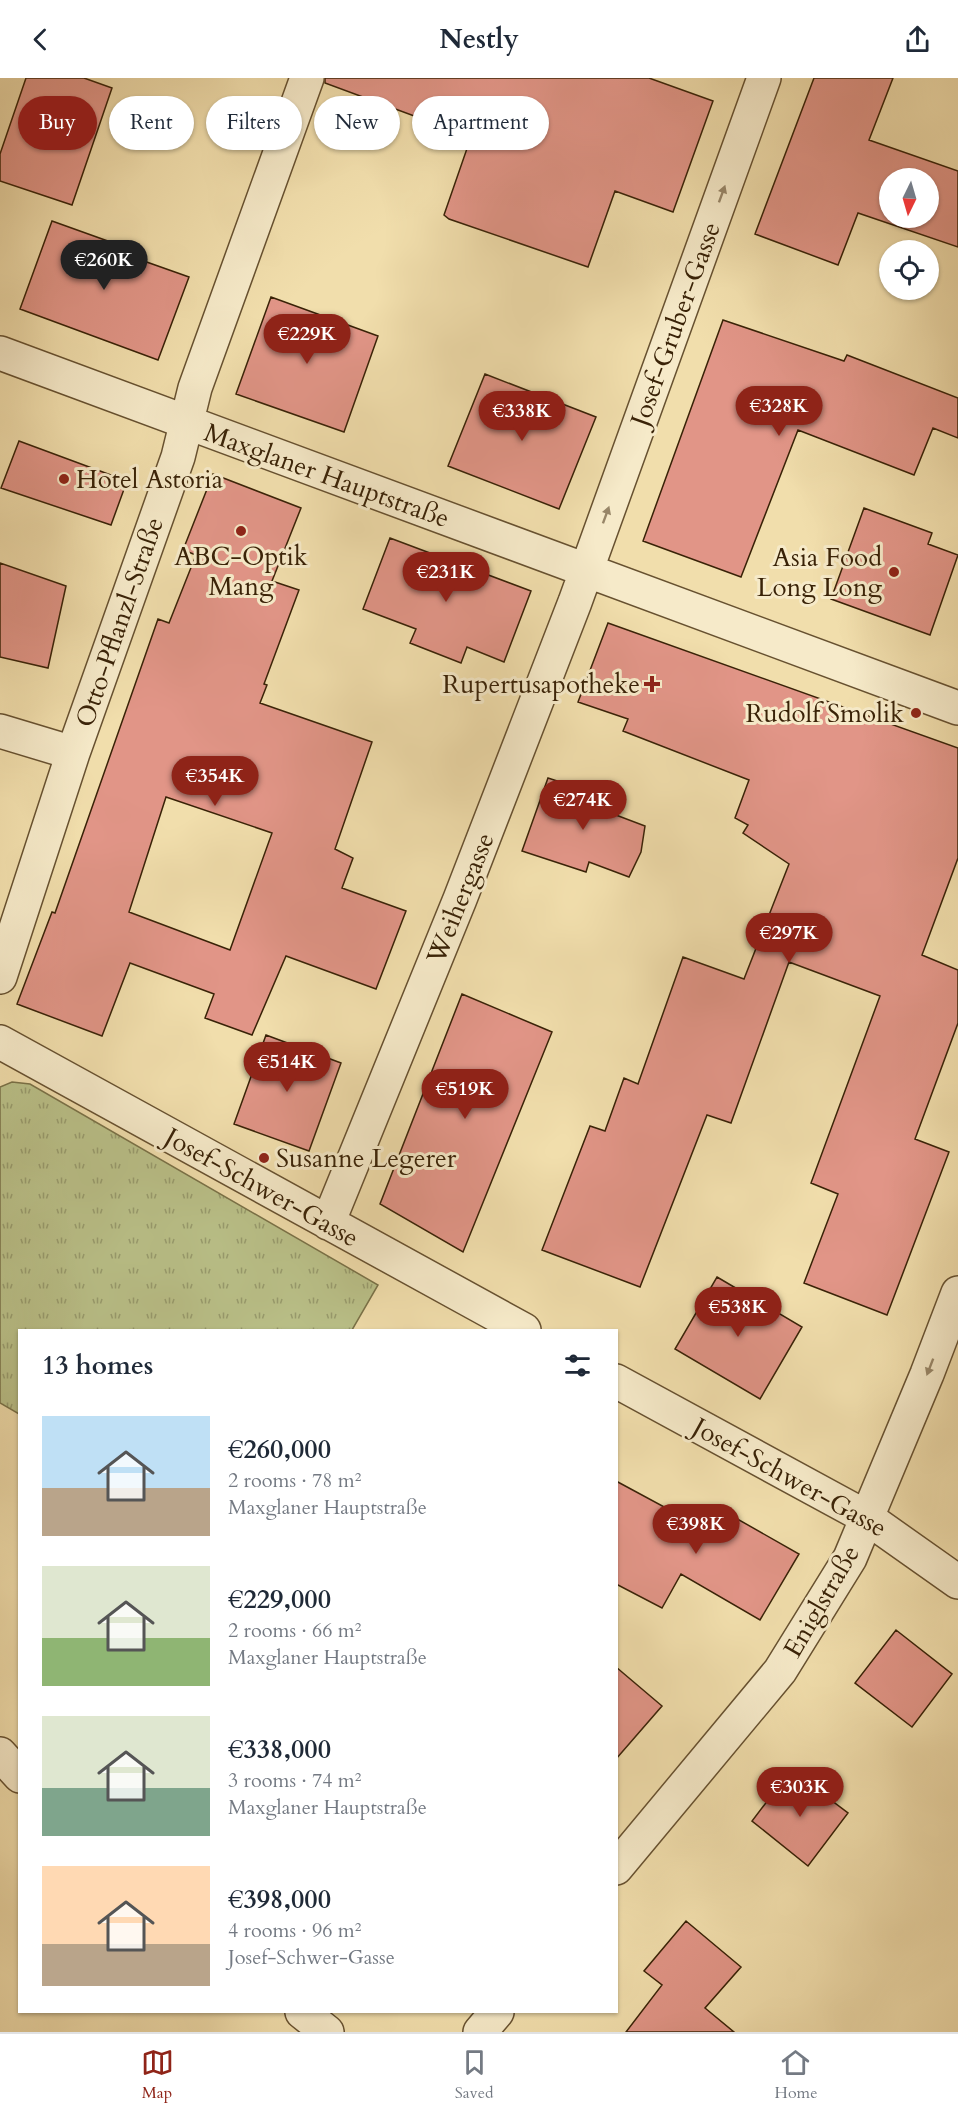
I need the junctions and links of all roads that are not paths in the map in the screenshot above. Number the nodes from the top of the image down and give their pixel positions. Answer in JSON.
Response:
{"nodes":[{"id":1,"x":307,"y":78,"type":"edge"},
{"id":2,"x":764,"y":78,"type":"edge"},
{"id":3,"x":0,"y":353,"type":"edge"},
{"id":4,"x":186,"y":423,"type":"junction"},
{"id":5,"x":586,"y":570,"type":"junction"},
{"id":6,"x":958,"y":708,"type":"edge"},
{"id":7,"x":0,"y":731,"type":"edge"},
{"id":8,"x":73,"y":753,"type":"junction"},
{"id":9,"x":0,"y":977,"type":"edge"},
{"id":10,"x":0,"y":1042,"type":"edge"},
{"id":11,"x":328,"y":1223,"type":"junction"},
{"id":12,"x":958,"y":1293,"type":"edge"},
{"id":13,"x":522,"y":1329,"type":"edge"},
{"id":14,"x":618,"y":1382,"type":"edge"},
{"id":15,"x":866,"y":1517,"type":"junction"},
{"id":16,"x":958,"y":1582,"type":"edge"},
{"id":17,"x":0,"y":1754,"type":"edge"},
{"id":18,"x":18,"y":1774,"type":"edge"},
{"id":19,"x":618,"y":1866,"type":"edge"},
{"id":20,"x":303,"y":2013,"type":"edge"},
{"id":21,"x":496,"y":2013,"type":"edge"},
{"id":22,"x":327,"y":2032,"type":"edge"},
{"id":23,"x":480,"y":2032,"type":"edge"}],
"edges":[{"from":1,"to":4,"type":"street","name":"Otto-Pflanzl-Straße"},
{"from":5,"to":2,"type":"street","name":"Josef-Gruber-Gasse","one_way":true},
{"from":3,"to":4,"type":"street","name":"Maxglaner Hauptstraße"},
{"from":4,"to":5,"type":"street","name":"Maxglaner Hauptstraße"},
{"from":4,"to":8,"type":"street","name":"Otto-Pflanzl-Straße"},
{"from":5,"to":6,"type":"street","name":"Maxglaner Hauptstraße"},
{"from":5,"to":11,"type":"street","name":"Weihergasse"},
{"from":7,"to":8,"type":"street","name":"Otto-Pflanzl-Straße"},
{"from":8,"to":9,"type":"street","name":"Otto-Pflanzl-Straße"},
{"from":10,"to":11,"type":"street","name":"Josef-Schwer-Gasse"},
{"from":11,"to":13,"type":"street","name":"Josef-Schwer-Gasse"},
{"from":12,"to":15,"type":"street","name":"Eniglstraße","one_way":true},
{"from":14,"to":15,"type":"street","name":"Josef-Schwer-Gasse"},
{"from":15,"to":16,"type":"street","name":"Josef-Schwer-Gasse"},
{"from":15,"to":19,"type":"street","name":"Eniglstraße"},
{"from":17,"to":18,"type":"street"},
{"from":20,"to":22,"type":"street"},
{"from":21,"to":23,"type":"street"}]}
